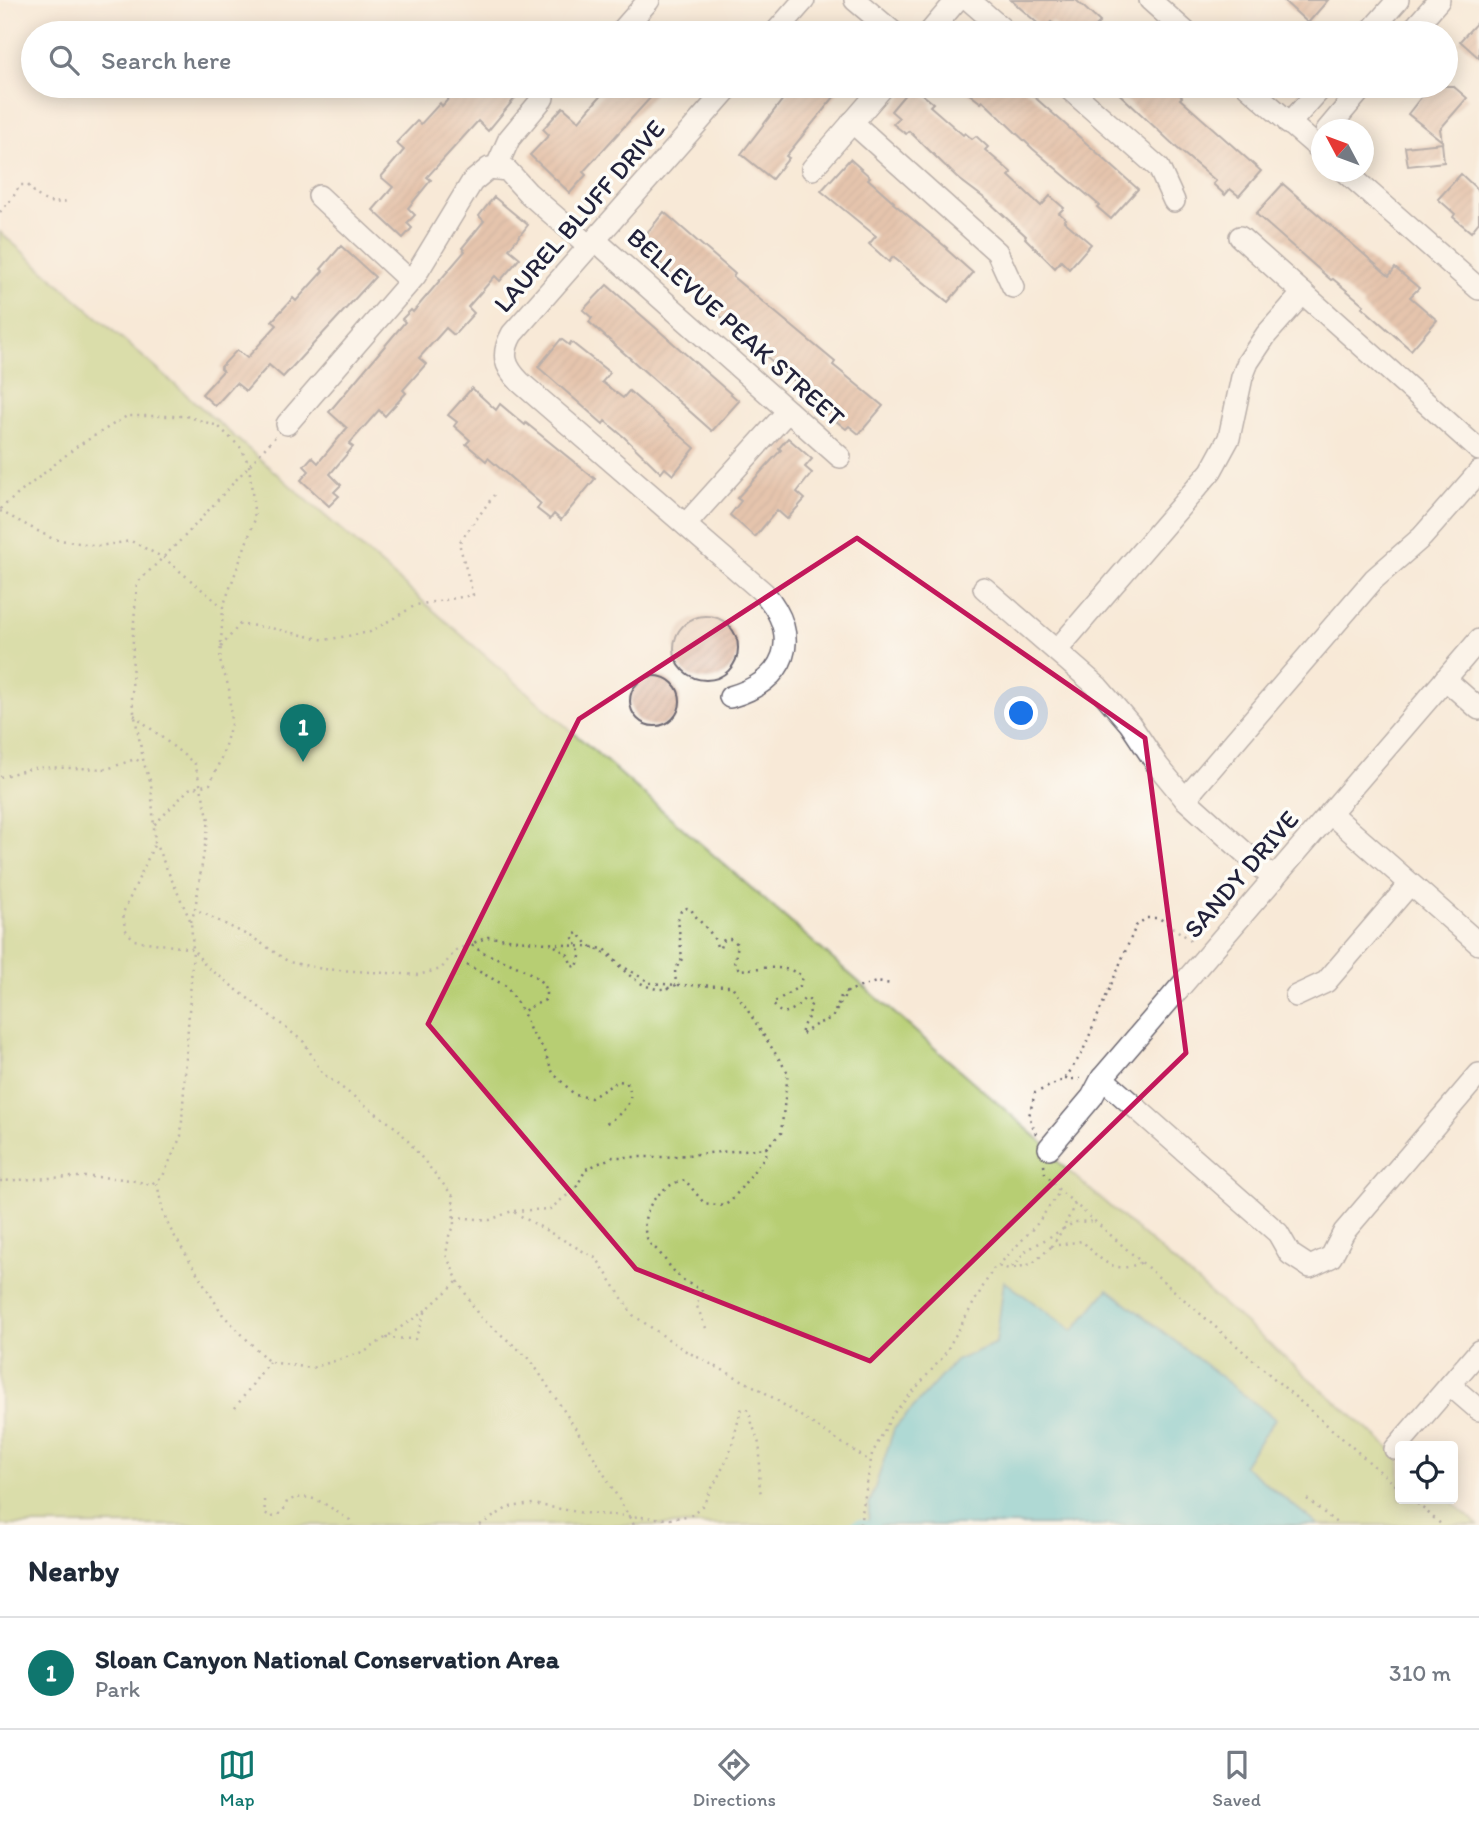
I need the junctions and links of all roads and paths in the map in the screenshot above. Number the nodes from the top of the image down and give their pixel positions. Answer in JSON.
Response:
{"nodes":[{"id":1,"x":649,"y":0,"type":"edge"},
{"id":2,"x":804,"y":0,"type":"edge"},
{"id":3,"x":855,"y":0,"type":"edge"},
{"id":4,"x":957,"y":0,"type":"edge"},
{"id":5,"x":969,"y":0,"type":"edge"},
{"id":6,"x":1150,"y":0,"type":"edge"},
{"id":7,"x":1398,"y":0,"type":"edge"},
{"id":8,"x":1438,"y":0,"type":"edge"},
{"id":9,"x":631,"y":21,"type":"edge"},
{"id":10,"x":786,"y":21,"type":"edge"},
{"id":11,"x":880,"y":21,"type":"edge"},
{"id":12,"x":939,"y":21,"type":"edge"},
{"id":13,"x":993,"y":21,"type":"edge"},
{"id":14,"x":1174,"y":21,"type":"edge"},
{"id":15,"x":1379,"y":21,"type":"edge"},
{"id":16,"x":1420,"y":21,"type":"edge"},
{"id":17,"x":543,"y":98,"type":"dead end"},
{"id":18,"x":719,"y":98,"type":"edge"},
{"id":19,"x":873,"y":98,"type":"edge"},
{"id":20,"x":1080,"y":98,"type":"edge"},
{"id":21,"x":1260,"y":98,"type":"edge"},
{"id":22,"x":1312,"y":98,"type":"edge"},
{"id":23,"x":1354,"y":98,"type":"edge"},
{"id":24,"x":1338,"y":119,"type":"edge"},
{"id":25,"x":852,"y":122,"type":"junction"},
{"id":26,"x":1289,"y":124,"type":"junction"},
{"id":27,"x":1311,"y":135,"type":"edge"},
{"id":28,"x":495,"y":168,"type":"junction"},
{"id":29,"x":811,"y":169,"type":"dead end"},
{"id":30,"x":1357,"y":182,"type":"edge"},
{"id":31,"x":320,"y":196,"type":"dead end"},
{"id":32,"x":67,"y":201,"type":"dead end"},
{"id":33,"x":1174,"y":201,"type":"dead end"},
{"id":34,"x":0,"y":212,"type":"edge"},
{"id":35,"x":1240,"y":237,"type":"dead end"},
{"id":36,"x":592,"y":243,"type":"junction"},
{"id":37,"x":411,"y":281,"type":"junction"},
{"id":38,"x":1013,"y":287,"type":"dead end"},
{"id":39,"x":1479,"y":289,"type":"edge"},
{"id":40,"x":1303,"y":293,"type":"junction"},
{"id":41,"x":788,"y":411,"type":"junction"},
{"id":42,"x":288,"y":424,"type":"joint"},
{"id":43,"x":1479,"y":450,"type":"edge"},
{"id":44,"x":840,"y":457,"type":"dead end"},
{"id":45,"x":249,"y":465,"type":"junction"},
{"id":46,"x":1479,"y":472,"type":"edge"},
{"id":47,"x":494,"y":495,"type":"dead end"},
{"id":48,"x":0,"y":510,"type":"edge"},
{"id":49,"x":686,"y":524,"type":"junction"},
{"id":50,"x":164,"y":558,"type":"junction"},
{"id":51,"x":984,"y":588,"type":"dead end"},
{"id":52,"x":223,"y":607,"type":"junction"},
{"id":53,"x":1479,"y":640,"type":"edge"},
{"id":54,"x":221,"y":647,"type":"junction"},
{"id":55,"x":1057,"y":650,"type":"junction"},
{"id":56,"x":1445,"y":680,"type":"junction"},
{"id":57,"x":730,"y":698,"type":"dead end"},
{"id":58,"x":1479,"y":709,"type":"edge"},
{"id":59,"x":134,"y":715,"type":"junction"},
{"id":60,"x":144,"y":764,"type":"junction"},
{"id":61,"x":0,"y":777,"type":"edge"},
{"id":62,"x":200,"y":787,"type":"junction"},
{"id":63,"x":1185,"y":799,"type":"junction"},
{"id":64,"x":1330,"y":813,"type":"junction"},
{"id":65,"x":154,"y":825,"type":"junction"},
{"id":66,"x":155,"y":843,"type":"junction"},
{"id":67,"x":1274,"y":878,"type":"junction"},
{"id":68,"x":1410,"y":884,"type":"junction"},
{"id":69,"x":195,"y":909,"type":"junction"},
{"id":70,"x":191,"y":923,"type":"junction"},
{"id":71,"x":471,"y":944,"type":"junction"},
{"id":72,"x":553,"y":944,"type":"junction"},
{"id":73,"x":1197,"y":944,"type":"dead end"},
{"id":74,"x":1479,"y":944,"type":"edge"},
{"id":75,"x":578,"y":948,"type":"junction"},
{"id":76,"x":193,"y":949,"type":"junction"},
{"id":77,"x":597,"y":949,"type":"junction"},
{"id":78,"x":467,"y":965,"type":"dead end"},
{"id":79,"x":892,"y":984,"type":"dead end"},
{"id":80,"x":676,"y":985,"type":"junction"},
{"id":81,"x":1296,"y":996,"type":"dead end"},
{"id":82,"x":523,"y":1012,"type":"junction"},
{"id":83,"x":1479,"y":1074,"type":"edge"},
{"id":84,"x":1102,"y":1078,"type":"junction"},
{"id":85,"x":605,"y":1124,"type":"dead end"},
{"id":86,"x":767,"y":1146,"type":"junction"},
{"id":87,"x":1049,"y":1148,"type":"junction"},
{"id":88,"x":0,"y":1181,"type":"edge"},
{"id":89,"x":156,"y":1182,"type":"junction"},
{"id":90,"x":1060,"y":1191,"type":"junction"},
{"id":91,"x":1075,"y":1204,"type":"junction"},
{"id":92,"x":512,"y":1211,"type":"junction"},
{"id":93,"x":454,"y":1217,"type":"junction"},
{"id":94,"x":1095,"y":1221,"type":"junction"},
{"id":95,"x":1063,"y":1229,"type":"junction"},
{"id":96,"x":1052,"y":1246,"type":"junction"},
{"id":97,"x":1142,"y":1262,"type":"junction"},
{"id":98,"x":998,"y":1266,"type":"junction"},
{"id":99,"x":1009,"y":1269,"type":"junction"},
{"id":100,"x":458,"y":1281,"type":"junction"},
{"id":101,"x":426,"y":1310,"type":"junction"},
{"id":102,"x":706,"y":1328,"type":"dead end"},
{"id":103,"x":384,"y":1338,"type":"junction"},
{"id":104,"x":1479,"y":1351,"type":"edge"},
{"id":105,"x":269,"y":1362,"type":"junction"},
{"id":106,"x":1450,"y":1385,"type":"junction"},
{"id":107,"x":235,"y":1408,"type":"dead end"},
{"id":108,"x":1479,"y":1410,"type":"edge"},
{"id":109,"x":1402,"y":1441,"type":"edge"},
{"id":110,"x":871,"y":1462,"type":"junction"},
{"id":111,"x":1395,"y":1485,"type":"edge"},
{"id":112,"x":761,"y":1494,"type":"dead end"},
{"id":113,"x":1307,"y":1499,"type":"dead end"},
{"id":114,"x":264,"y":1500,"type":"dead end"},
{"id":115,"x":1418,"y":1504,"type":"edge"},
{"id":116,"x":629,"y":1516,"type":"junction"},
{"id":117,"x":352,"y":1525,"type":"edge"},
{"id":118,"x":480,"y":1525,"type":"edge"},
{"id":119,"x":634,"y":1525,"type":"edge"},
{"id":120,"x":860,"y":1525,"type":"edge"},
{"id":121,"x":1339,"y":1525,"type":"edge"},
{"id":122,"x":1441,"y":1525,"type":"edge"}],
"edges":[{"from":1,"to":9,"type":"street"},
{"from":2,"to":10,"type":"street"},
{"from":3,"to":11,"type":"street"},
{"from":4,"to":12,"type":"street"},
{"from":5,"to":13,"type":"street"},
{"from":6,"to":14,"type":"street"},
{"from":7,"to":15,"type":"street"},
{"from":8,"to":16,"type":"street"},
{"from":17,"to":28,"type":"street"},
{"from":18,"to":36,"type":"street","name":"LAUREL BLUFF DRIVE"},
{"from":19,"to":25,"type":"street"},
{"from":20,"to":33,"type":"street"},
{"from":21,"to":26,"type":"street"},
{"from":22,"to":26,"type":"street"},
{"from":23,"to":24,"type":"street"},
{"from":25,"to":29,"type":"street"},
{"from":25,"to":38,"type":"street"},
{"from":26,"to":27,"type":"street"},
{"from":28,"to":36,"type":"street","name":"BELLEVUE PEAK STREET"},
{"from":28,"to":37,"type":"street"},
{"from":30,"to":39,"type":"street"},
{"from":31,"to":37,"type":"street"},
{"from":32,"to":34,"type":"path"},
{"from":35,"to":40,"type":"street"},
{"from":36,"to":41,"type":"street","name":"BELLEVUE PEAK STREET"},
{"from":36,"to":49,"type":"street","name":"LAUREL BLUFF DRIVE"},
{"from":37,"to":42,"type":"street"},
{"from":40,"to":43,"type":"street"},
{"from":40,"to":55,"type":"street"},
{"from":41,"to":44,"type":"street","name":"BELLEVUE PEAK STREET"},
{"from":41,"to":49,"type":"street"},
{"from":42,"to":45,"type":"path"},
{"from":45,"to":48,"type":"path"},
{"from":45,"to":50,"type":"path"},
{"from":45,"to":52,"type":"path"},
{"from":46,"to":63,"type":"street"},
{"from":47,"to":54,"type":"path"},
{"from":48,"to":50,"type":"path"},
{"from":49,"to":57,"type":"street"},
{"from":50,"to":52,"type":"path"},
{"from":50,"to":59,"type":"path"},
{"from":51,"to":55,"type":"street"},
{"from":52,"to":54,"type":"path"},
{"from":53,"to":56,"type":"street","name":"SANDY DRIVE"},
{"from":54,"to":62,"type":"path"},
{"from":55,"to":63,"type":"street"},
{"from":56,"to":58,"type":"street"},
{"from":56,"to":64,"type":"street","name":"SANDY DRIVE"},
{"from":59,"to":60,"type":"path"},
{"from":59,"to":62,"type":"path"},
{"from":60,"to":61,"type":"path"},
{"from":60,"to":65,"type":"path"},
{"from":62,"to":65,"type":"path"},
{"from":62,"to":69,"type":"path"},
{"from":63,"to":67,"type":"street"},
{"from":64,"to":67,"type":"street","name":"SANDY DRIVE"},
{"from":64,"to":68,"type":"street"},
{"from":65,"to":66,"type":"path"},
{"from":66,"to":70,"type":"path"},
{"from":66,"to":76,"type":"path"},
{"from":67,"to":84,"type":"street","name":"SANDY DRIVE"},
{"from":68,"to":74,"type":"street"},
{"from":68,"to":81,"type":"street"},
{"from":69,"to":70,"type":"path"},
{"from":69,"to":71,"type":"path"},
{"from":70,"to":76,"type":"path"},
{"from":71,"to":72,"type":"path"},
{"from":71,"to":82,"type":"path"},
{"from":72,"to":75,"type":"path"},
{"from":72,"to":75,"type":"path"},
{"from":73,"to":87,"type":"path"},
{"from":75,"to":77,"type":"path"},
{"from":75,"to":77,"type":"path"},
{"from":76,"to":89,"type":"path"},
{"from":76,"to":93,"type":"path"},
{"from":77,"to":80,"type":"path"},
{"from":78,"to":82,"type":"path"},
{"from":79,"to":80,"type":"path"},
{"from":80,"to":86,"type":"path"},
{"from":82,"to":85,"type":"path"},
{"from":83,"to":84,"type":"street"},
{"from":84,"to":87,"type":"street","name":"SANDY DRIVE"},
{"from":86,"to":92,"type":"path"},
{"from":86,"to":102,"type":"path"},
{"from":87,"to":90,"type":"path"},
{"from":88,"to":89,"type":"path"},
{"from":89,"to":105,"type":"path"},
{"from":90,"to":91,"type":"path"},
{"from":90,"to":98,"type":"path"},
{"from":91,"to":94,"type":"path"},
{"from":91,"to":95,"type":"path"},
{"from":92,"to":93,"type":"path"},
{"from":92,"to":110,"type":"path"},
{"from":93,"to":100,"type":"path"},
{"from":94,"to":95,"type":"path"},
{"from":94,"to":97,"type":"path"},
{"from":95,"to":96,"type":"path"},
{"from":95,"to":99,"type":"path"},
{"from":96,"to":97,"type":"path"},
{"from":96,"to":99,"type":"path"},
{"from":97,"to":111,"type":"path"},
{"from":98,"to":99,"type":"path"},
{"from":98,"to":110,"type":"path"},
{"from":100,"to":101,"type":"path"},
{"from":100,"to":116,"type":"path"},
{"from":101,"to":103,"type":"path"},
{"from":101,"to":103,"type":"path"},
{"from":103,"to":105,"type":"path"},
{"from":104,"to":106,"type":"street"},
{"from":105,"to":107,"type":"path"},
{"from":106,"to":108,"type":"street"},
{"from":106,"to":109,"type":"street"},
{"from":110,"to":120,"type":"path"},
{"from":112,"to":116,"type":"path"},
{"from":113,"to":121,"type":"path"},
{"from":114,"to":117,"type":"path"},
{"from":115,"to":122,"type":"path"},
{"from":116,"to":118,"type":"path"},
{"from":116,"to":119,"type":"path"}]}
